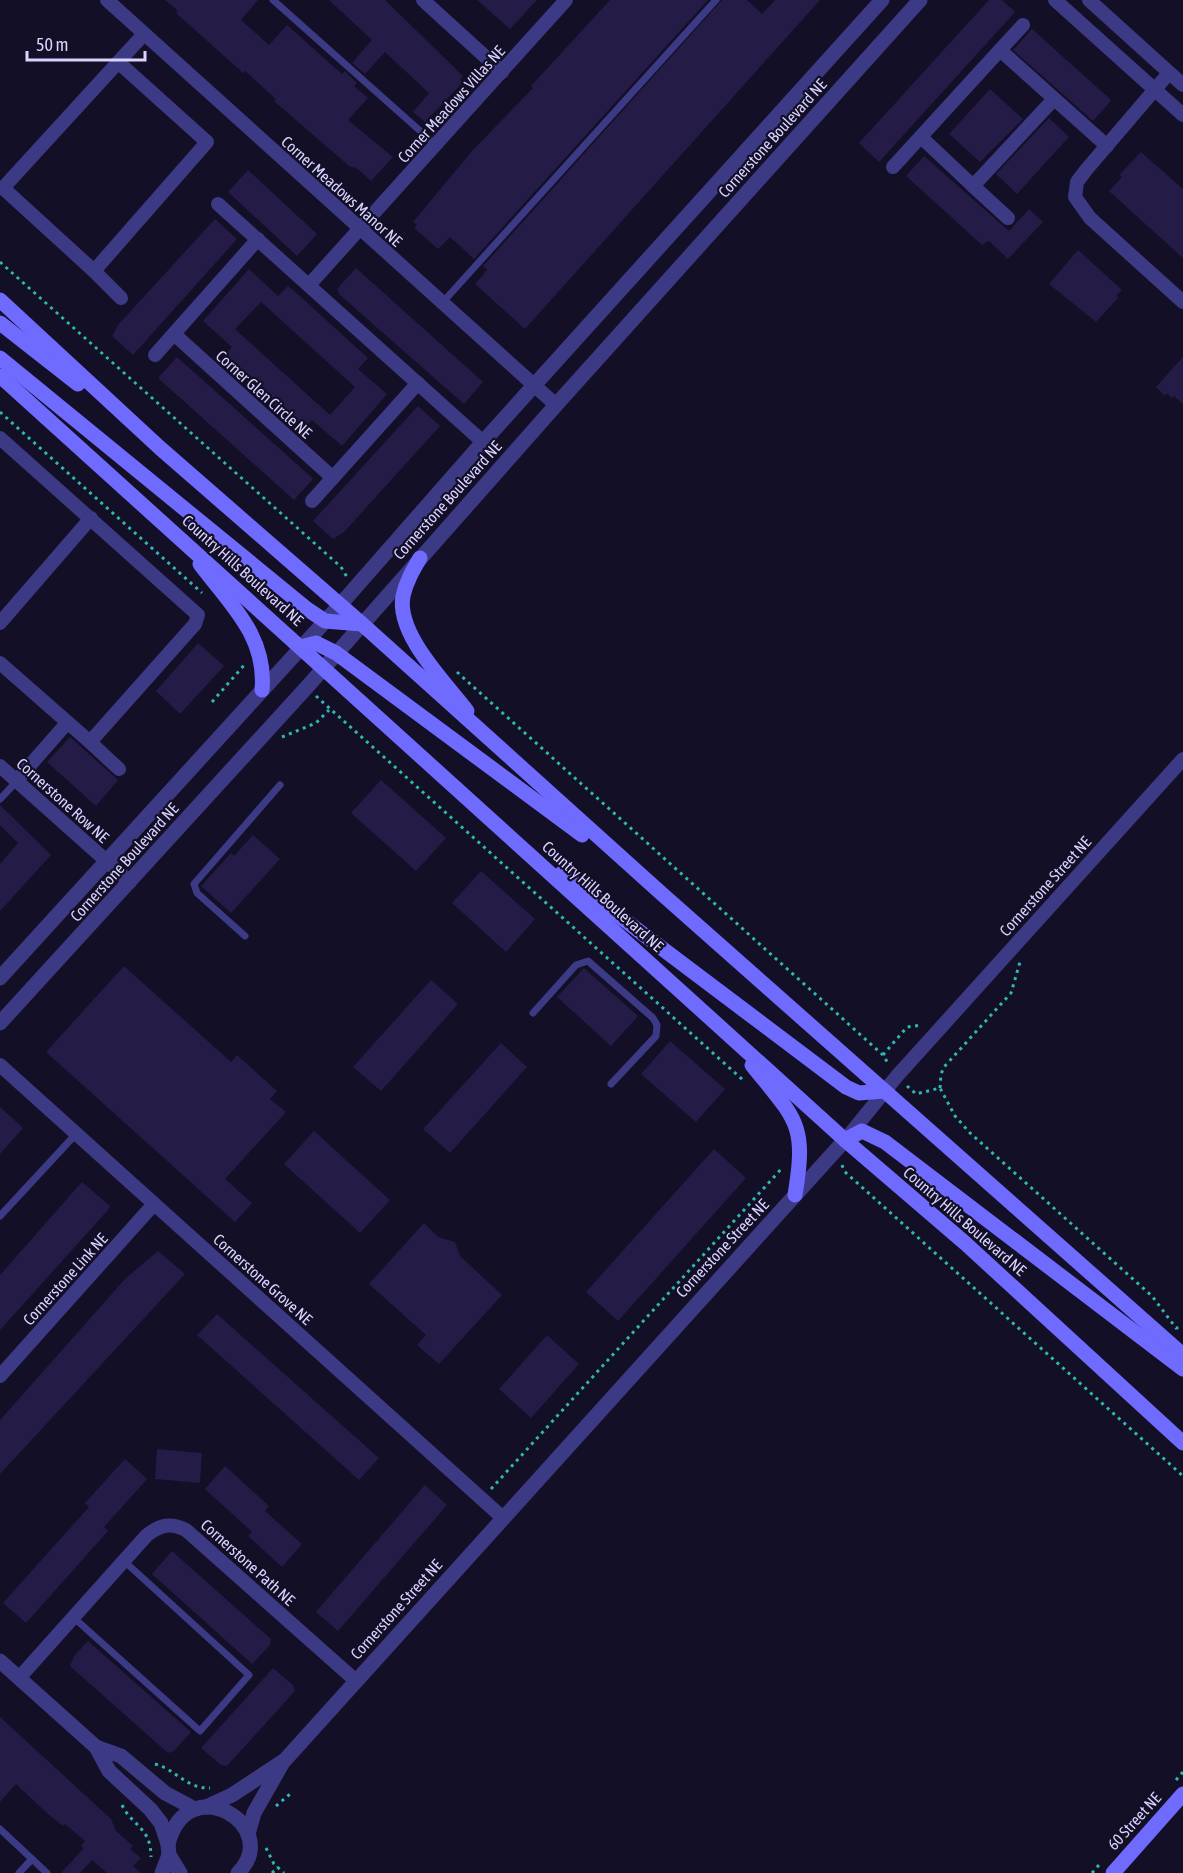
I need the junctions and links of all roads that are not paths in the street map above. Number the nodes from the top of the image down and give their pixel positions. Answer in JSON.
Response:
{"nodes":[{"id":1,"x":106,"y":0,"type":"edge"},
{"id":2,"x":273,"y":0,"type":"edge"},
{"id":3,"x":423,"y":0,"type":"edge"},
{"id":4,"x":566,"y":0,"type":"edge"},
{"id":5,"x":716,"y":0,"type":"edge"},
{"id":6,"x":882,"y":0,"type":"edge"},
{"id":7,"x":920,"y":0,"type":"edge"},
{"id":8,"x":1055,"y":0,"type":"edge"},
{"id":9,"x":1089,"y":0,"type":"edge"},
{"id":10,"x":1023,"y":25,"type":"dead end"},
{"id":11,"x":144,"y":34,"type":"junction"},
{"id":12,"x":1000,"y":50,"type":"junction"},
{"id":13,"x":118,"y":62,"type":"junction"},
{"id":14,"x":502,"y":72,"type":"junction"},
{"id":15,"x":1169,"y":73,"type":"junction"},
{"id":16,"x":1183,"y":85,"type":"edge"},
{"id":17,"x":1155,"y":90,"type":"junction"},
{"id":18,"x":1054,"y":99,"type":"junction"},
{"id":19,"x":1183,"y":116,"type":"edge"},
{"id":20,"x":921,"y":137,"type":"junction"},
{"id":21,"x":436,"y":145,"type":"junction"},
{"id":22,"x":1107,"y":146,"type":"junction"},
{"id":23,"x":893,"y":167,"type":"dead end"},
{"id":24,"x":973,"y":186,"type":"junction"},
{"id":25,"x":218,"y":204,"type":"dead end"},
{"id":26,"x":1008,"y":218,"type":"dead end"},
{"id":27,"x":360,"y":229,"type":"junction"},
{"id":28,"x":258,"y":239,"type":"junction"},
{"id":29,"x":94,"y":271,"type":"junction"},
{"id":30,"x":309,"y":285,"type":"junction"},
{"id":31,"x":121,"y":297,"type":"dead end"},
{"id":32,"x":0,"y":300,"type":"edge"},
{"id":33,"x":1183,"y":302,"type":"edge"},
{"id":34,"x":442,"y":303,"type":"junction"},
{"id":35,"x":0,"y":323,"type":"edge"},
{"id":36,"x":174,"y":334,"type":"junction"},
{"id":37,"x":155,"y":355,"type":"dead end"},
{"id":38,"x":0,"y":358,"type":"edge"},
{"id":39,"x":0,"y":376,"type":"edge"},
{"id":40,"x":418,"y":383,"type":"junction"},
{"id":41,"x":533,"y":386,"type":"junction"},
{"id":42,"x":556,"y":405,"type":"junction"},
{"id":43,"x":0,"y":438,"type":"edge"},
{"id":44,"x":483,"y":442,"type":"junction"},
{"id":45,"x":160,"y":448,"type":"junction"},
{"id":46,"x":333,"y":478,"type":"junction"},
{"id":47,"x":312,"y":501,"type":"dead end"},
{"id":48,"x":91,"y":518,"type":"junction"},
{"id":49,"x":176,"y":533,"type":"junction"},
{"id":50,"x":420,"y":558,"type":"junction"},
{"id":51,"x":340,"y":605,"type":"junction"},
{"id":52,"x":326,"y":621,"type":"junction"},
{"id":53,"x":0,"y":623,"type":"edge"},
{"id":54,"x":362,"y":624,"type":"junction"},
{"id":55,"x":301,"y":647,"type":"junction"},
{"id":56,"x":336,"y":653,"type":"junction"},
{"id":57,"x":0,"y":663,"type":"edge"},
{"id":58,"x":324,"y":667,"type":"junction"},
{"id":59,"x":262,"y":690,"type":"junction"},
{"id":60,"x":67,"y":723,"type":"junction"},
{"id":61,"x":90,"y":742,"type":"junction"},
{"id":62,"x":491,"y":742,"type":"junction"},
{"id":63,"x":1183,"y":759,"type":"edge"},
{"id":64,"x":0,"y":766,"type":"edge"},
{"id":65,"x":119,"y":769,"type":"dead end"},
{"id":66,"x":16,"y":780,"type":"junction"},
{"id":67,"x":280,"y":784,"type":"dead end"},
{"id":68,"x":0,"y":799,"type":"edge"},
{"id":69,"x":529,"y":853,"type":"junction"},
{"id":70,"x":107,"y":862,"type":"junction"},
{"id":71,"x":130,"y":882,"type":"junction"},
{"id":72,"x":662,"y":894,"type":"junction"},
{"id":73,"x":245,"y":936,"type":"dead end"},
{"id":74,"x":0,"y":978,"type":"edge"},
{"id":75,"x":533,"y":1013,"type":"dead end"},
{"id":76,"x":713,"y":1020,"type":"junction"},
{"id":77,"x":0,"y":1023,"type":"edge"},
{"id":78,"x":0,"y":1065,"type":"edge"},
{"id":79,"x":611,"y":1084,"type":"dead end"},
{"id":80,"x":885,"y":1091,"type":"junction"},
{"id":81,"x":76,"y":1134,"type":"junction"},
{"id":82,"x":845,"y":1140,"type":"junction"},
{"id":83,"x":795,"y":1195,"type":"junction"},
{"id":84,"x":154,"y":1204,"type":"junction"},
{"id":85,"x":0,"y":1216,"type":"edge"},
{"id":86,"x":1183,"y":1355,"type":"edge"},
{"id":87,"x":1183,"y":1369,"type":"edge"},
{"id":88,"x":0,"y":1376,"type":"edge"},
{"id":89,"x":1183,"y":1443,"type":"edge"},
{"id":90,"x":503,"y":1518,"type":"junction"},
{"id":91,"x":124,"y":1561,"type":"junction"},
{"id":92,"x":74,"y":1617,"type":"junction"},
{"id":93,"x":0,"y":1661,"type":"edge"},
{"id":94,"x":19,"y":1678,"type":"junction"},
{"id":95,"x":355,"y":1680,"type":"junction"},
{"id":96,"x":96,"y":1747,"type":"junction"},
{"id":97,"x":285,"y":1760,"type":"junction"},
{"id":98,"x":1183,"y":1794,"type":"edge"},
{"id":99,"x":200,"y":1808,"type":"junction"},
{"id":100,"x":0,"y":1829,"type":"edge"},
{"id":101,"x":248,"y":1834,"type":"junction"},
{"id":102,"x":169,"y":1849,"type":"junction"},
{"id":103,"x":248,"y":1854,"type":"junction"},
{"id":104,"x":32,"y":1859,"type":"junction"},
{"id":105,"x":155,"y":1870,"type":"edge"},
{"id":106,"x":19,"y":1873,"type":"edge"},
{"id":107,"x":47,"y":1873,"type":"edge"},
{"id":108,"x":180,"y":1873,"type":"edge"},
{"id":109,"x":238,"y":1873,"type":"edge"},
{"id":110,"x":258,"y":1873,"type":"edge"},
{"id":111,"x":1113,"y":1873,"type":"edge"}],
"edges":[{"from":1,"to":11,"type":"street","name":"Corner Meadows Manor NE"},
{"from":2,"to":21,"type":"lane"},
{"from":3,"to":14,"type":"street"},
{"from":4,"to":14,"type":"street","name":"Corner Meadows Villas NE"},
{"from":5,"to":34,"type":"lane"},
{"from":6,"to":41,"type":"street","name":"Cornerstone Boulevard NE"},
{"from":7,"to":42,"type":"street","name":"Cornerstone Boulevard NE"},
{"from":8,"to":17,"type":"street"},
{"from":9,"to":15,"type":"street"},
{"from":10,"to":12,"type":"street"},
{"from":11,"to":13,"type":"street"},
{"from":11,"to":27,"type":"street","name":"Corner Meadows Manor NE"},
{"from":12,"to":18,"type":"street"},
{"from":12,"to":20,"type":"street"},
{"from":13,"to":29,"type":"street"},
{"from":13,"to":29,"type":"street"},
{"from":14,"to":21,"type":"street","name":"Corner Meadows Villas NE"},
{"from":15,"to":16,"type":"street"},
{"from":15,"to":17,"type":"street"},
{"from":17,"to":19,"type":"street"},
{"from":17,"to":22,"type":"street"},
{"from":18,"to":22,"type":"street"},
{"from":18,"to":24,"type":"street"},
{"from":20,"to":23,"type":"street"},
{"from":20,"to":24,"type":"street"},
{"from":21,"to":27,"type":"street","name":"Corner Meadows Villas NE"},
{"from":22,"to":33,"type":"street"},
{"from":24,"to":26,"type":"street"},
{"from":25,"to":28,"type":"street"},
{"from":27,"to":30,"type":"street"},
{"from":27,"to":34,"type":"street","name":"Corner Meadows Manor NE"},
{"from":28,"to":30,"type":"street"},
{"from":28,"to":36,"type":"street"},
{"from":29,"to":31,"type":"street"},
{"from":30,"to":40,"type":"street"},
{"from":32,"to":45,"type":"main road"},
{"from":34,"to":41,"type":"street","name":"Corner Meadows Manor NE"},
{"from":35,"to":45,"type":"main road"},
{"from":36,"to":37,"type":"street"},
{"from":36,"to":46,"type":"street","name":"Corner Glen Circle NE"},
{"from":38,"to":52,"type":"main road"},
{"from":39,"to":49,"type":"main road","name":"Country Hills Boulevard NE"},
{"from":40,"to":44,"type":"street"},
{"from":40,"to":46,"type":"street"},
{"from":41,"to":42,"type":"street","name":"Corner Meadows Manor NE"},
{"from":41,"to":44,"type":"street","name":"Cornerstone Boulevard NE"},
{"from":42,"to":50,"type":"street","name":"Cornerstone Boulevard NE"},
{"from":43,"to":48,"type":"street"},
{"from":44,"to":51,"type":"street","name":"Cornerstone Boulevard NE"},
{"from":45,"to":51,"type":"main road"},
{"from":46,"to":47,"type":"street"},
{"from":48,"to":53,"type":"street"},
{"from":48,"to":61,"type":"street"},
{"from":49,"to":55,"type":"main road","name":"Country Hills Boulevard NE"},
{"from":49,"to":59,"type":"main road"},
{"from":50,"to":54,"type":"street","name":"Cornerstone Boulevard NE"},
{"from":50,"to":62,"type":"main road"},
{"from":51,"to":52,"type":"street","name":"Cornerstone Boulevard NE"},
{"from":51,"to":54,"type":"main road"},
{"from":52,"to":54,"type":"main road"},
{"from":52,"to":55,"type":"street","name":"Cornerstone Boulevard NE"},
{"from":54,"to":56,"type":"street","name":"Cornerstone Boulevard NE"},
{"from":54,"to":62,"type":"main road"},
{"from":55,"to":56,"type":"main road"},
{"from":55,"to":58,"type":"main road","name":"Country Hills Boulevard NE"},
{"from":55,"to":59,"type":"street","name":"Cornerstone Boulevard NE"},
{"from":56,"to":58,"type":"street","name":"Cornerstone Boulevard NE"},
{"from":56,"to":72,"type":"main road"},
{"from":57,"to":60,"type":"street"},
{"from":58,"to":69,"type":"main road","name":"Country Hills Boulevard NE"},
{"from":58,"to":71,"type":"street","name":"Cornerstone Boulevard NE"},
{"from":59,"to":70,"type":"street","name":"Cornerstone Boulevard NE"},
{"from":60,"to":61,"type":"street"},
{"from":60,"to":66,"type":"street"},
{"from":61,"to":65,"type":"street"},
{"from":62,"to":72,"type":"main road"},
{"from":63,"to":80,"type":"street","name":"Cornerstone Street NE"},
{"from":64,"to":66,"type":"street","name":"Cornerstone Row NE"},
{"from":66,"to":68,"type":"lane"},
{"from":66,"to":70,"type":"street","name":"Cornerstone Row NE"},
{"from":67,"to":73,"type":"lane"},
{"from":69,"to":76,"type":"main road","name":"Country Hills Boulevard NE"},
{"from":69,"to":80,"type":"main road"},
{"from":70,"to":71,"type":"street","name":"Cornerstone Row NE"},
{"from":70,"to":74,"type":"street","name":"Cornerstone Boulevard NE"},
{"from":71,"to":77,"type":"street","name":"Cornerstone Boulevard NE"},
{"from":72,"to":80,"type":"main road"},
{"from":75,"to":79,"type":"lane"},
{"from":76,"to":82,"type":"main road","name":"Country Hills Boulevard NE"},
{"from":76,"to":83,"type":"main road"},
{"from":78,"to":81,"type":"street","name":"Cornerstone Grove NE"},
{"from":80,"to":82,"type":"street","name":"Cornerstone Street NE"},
{"from":80,"to":86,"type":"main road"},
{"from":81,"to":84,"type":"street","name":"Cornerstone Grove NE"},
{"from":81,"to":85,"type":"lane"},
{"from":82,"to":83,"type":"street","name":"Cornerstone Street NE"},
{"from":82,"to":87,"type":"main road"},
{"from":82,"to":89,"type":"main road","name":"Country Hills Boulevard NE"},
{"from":83,"to":90,"type":"street","name":"Cornerstone Street NE"},
{"from":84,"to":88,"type":"street","name":"Cornerstone Link NE"},
{"from":84,"to":90,"type":"street","name":"Cornerstone Grove NE"},
{"from":90,"to":95,"type":"street","name":"Cornerstone Street NE"},
{"from":91,"to":92,"type":"street","name":"Cornerstone Path NE"},
{"from":91,"to":92,"type":"lane"},
{"from":91,"to":95,"type":"street","name":"Cornerstone Path NE"},
{"from":92,"to":94,"type":"street","name":"Cornerstone Path NE"},
{"from":93,"to":94,"type":"street"},
{"from":94,"to":96,"type":"street"},
{"from":95,"to":97,"type":"street","name":"Cornerstone Street NE"},
{"from":96,"to":99,"type":"street"},
{"from":96,"to":102,"type":"street"},
{"from":97,"to":99,"type":"street","name":"Cornerstone Street NE"},
{"from":97,"to":101,"type":"street","name":"Cornerstone Street NE"},
{"from":98,"to":111,"type":"main road","name":"60 Street NE"},
{"from":99,"to":101,"type":"street"},
{"from":99,"to":102,"type":"street"},
{"from":100,"to":104,"type":"lane"},
{"from":101,"to":103,"type":"street","name":"Cornerstone Street NE"},
{"from":102,"to":105,"type":"street"},
{"from":102,"to":108,"type":"street"},
{"from":103,"to":109,"type":"street"},
{"from":103,"to":110,"type":"street"},
{"from":104,"to":106,"type":"lane"},
{"from":104,"to":107,"type":"lane"}]}
